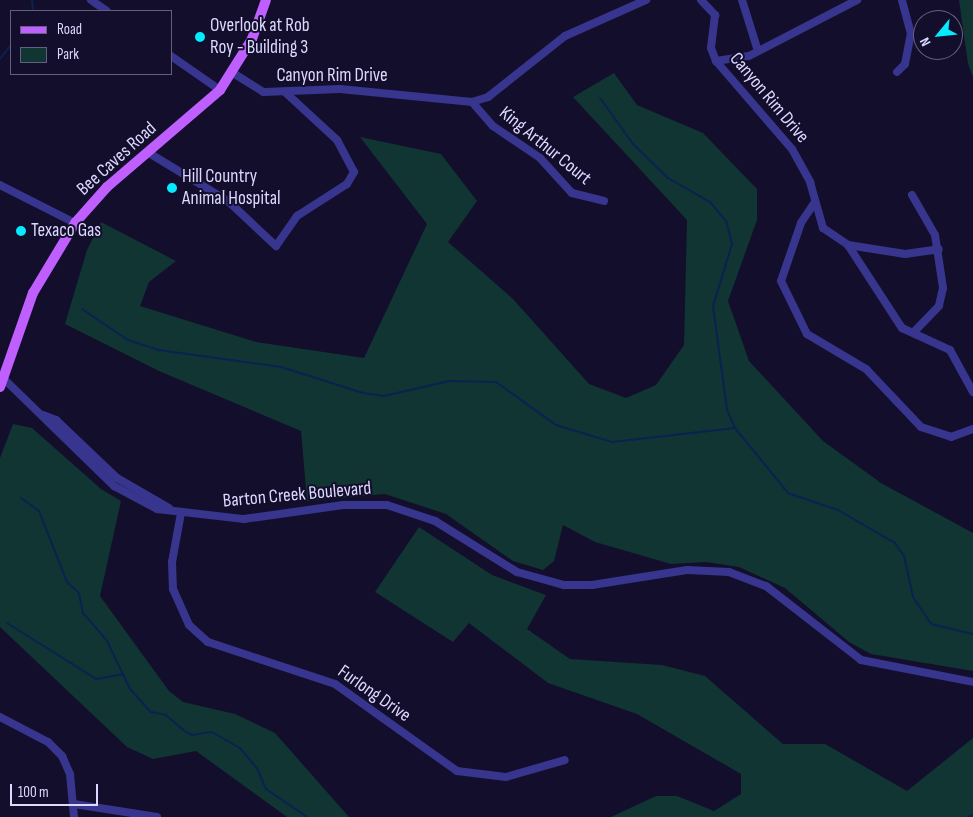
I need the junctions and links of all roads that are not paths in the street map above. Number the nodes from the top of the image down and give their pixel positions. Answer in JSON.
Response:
{"nodes":[{"id":1,"x":91,"y":0,"type":"edge"},
{"id":2,"x":266,"y":0,"type":"edge"},
{"id":3,"x":646,"y":0,"type":"edge"},
{"id":4,"x":701,"y":0,"type":"edge"},
{"id":5,"x":742,"y":0,"type":"edge"},
{"id":6,"x":857,"y":0,"type":"edge"},
{"id":7,"x":902,"y":0,"type":"edge"},
{"id":8,"x":106,"y":10,"type":"edge"},
{"id":9,"x":758,"y":51,"type":"junction"},
{"id":10,"x":172,"y":57,"type":"edge"},
{"id":11,"x":716,"y":61,"type":"junction"},
{"id":12,"x":897,"y":72,"type":"dead end"},
{"id":13,"x":232,"y":73,"type":"junction"},
{"id":14,"x":220,"y":90,"type":"junction"},
{"id":15,"x":285,"y":92,"type":"junction"},
{"id":16,"x":472,"y":102,"type":"junction"},
{"id":17,"x":148,"y":153,"type":"junction"},
{"id":18,"x":0,"y":185,"type":"edge"},
{"id":19,"x":912,"y":195,"type":"dead end"},
{"id":20,"x":604,"y":201,"type":"dead end"},
{"id":21,"x":815,"y":202,"type":"junction"},
{"id":22,"x":75,"y":223,"type":"junction"},
{"id":23,"x":848,"y":246,"type":"junction"},
{"id":24,"x":939,"y":249,"type":"junction"},
{"id":25,"x":913,"y":333,"type":"junction"},
{"id":26,"x":2,"y":382,"type":"edge"},
{"id":27,"x":973,"y":392,"type":"edge"},
{"id":28,"x":43,"y":416,"type":"junction"},
{"id":29,"x":973,"y":428,"type":"edge"},
{"id":30,"x":121,"y":481,"type":"junction"},
{"id":31,"x":116,"y":488,"type":"junction"},
{"id":32,"x":172,"y":510,"type":"junction"},
{"id":33,"x":181,"y":513,"type":"junction"},
{"id":34,"x":973,"y":682,"type":"edge"},
{"id":35,"x":0,"y":716,"type":"edge"},
{"id":36,"x":565,"y":760,"type":"dead end"},
{"id":37,"x":74,"y":804,"type":"junction"},
{"id":38,"x":74,"y":817,"type":"edge"},
{"id":39,"x":157,"y":817,"type":"edge"}],
"edges":[{"from":1,"to":8,"type":"street"},
{"from":2,"to":13,"type":"main road","name":"Bee Caves Road"},
{"from":3,"to":16,"type":"street"},
{"from":4,"to":11,"type":"street","name":"Canyon Rim Drive"},
{"from":5,"to":9,"type":"street"},
{"from":6,"to":9,"type":"street"},
{"from":7,"to":12,"type":"street"},
{"from":9,"to":11,"type":"street"},
{"from":10,"to":14,"type":"street"},
{"from":11,"to":21,"type":"street","name":"Canyon Rim Drive"},
{"from":13,"to":14,"type":"main road","name":"Bee Caves Road"},
{"from":13,"to":15,"type":"street","name":"Canyon Rim Drive"},
{"from":14,"to":17,"type":"main road","name":"Bee Caves Road"},
{"from":15,"to":16,"type":"street","name":"Canyon Rim Drive"},
{"from":15,"to":17,"type":"street"},
{"from":16,"to":20,"type":"street","name":"King Arthur Court"},
{"from":17,"to":22,"type":"main road","name":"Bee Caves Road"},
{"from":18,"to":22,"type":"street"},
{"from":19,"to":24,"type":"street"},
{"from":21,"to":23,"type":"street","name":"Canyon Rim Drive"},
{"from":21,"to":29,"type":"street"},
{"from":22,"to":26,"type":"main road","name":"Bee Caves Road"},
{"from":23,"to":24,"type":"street"},
{"from":23,"to":25,"type":"street","name":"Canyon Rim Drive"},
{"from":24,"to":25,"type":"street"},
{"from":25,"to":27,"type":"street","name":"Canyon Rim Drive"},
{"from":26,"to":28,"type":"street","name":"Barton Creek Boulevard"},
{"from":28,"to":30,"type":"street","name":"Barton Creek Boulevard"},
{"from":28,"to":31,"type":"street","name":"Barton Creek Boulevard"},
{"from":30,"to":31,"type":"street"},
{"from":30,"to":32,"type":"street","name":"Barton Creek Boulevard"},
{"from":31,"to":32,"type":"street","name":"Barton Creek Boulevard"},
{"from":32,"to":33,"type":"street","name":"Barton Creek Boulevard"},
{"from":33,"to":34,"type":"street","name":"Barton Creek Boulevard"},
{"from":33,"to":36,"type":"street","name":"Furlong Drive"},
{"from":35,"to":37,"type":"street"},
{"from":37,"to":38,"type":"street"},
{"from":37,"to":39,"type":"street"}]}
